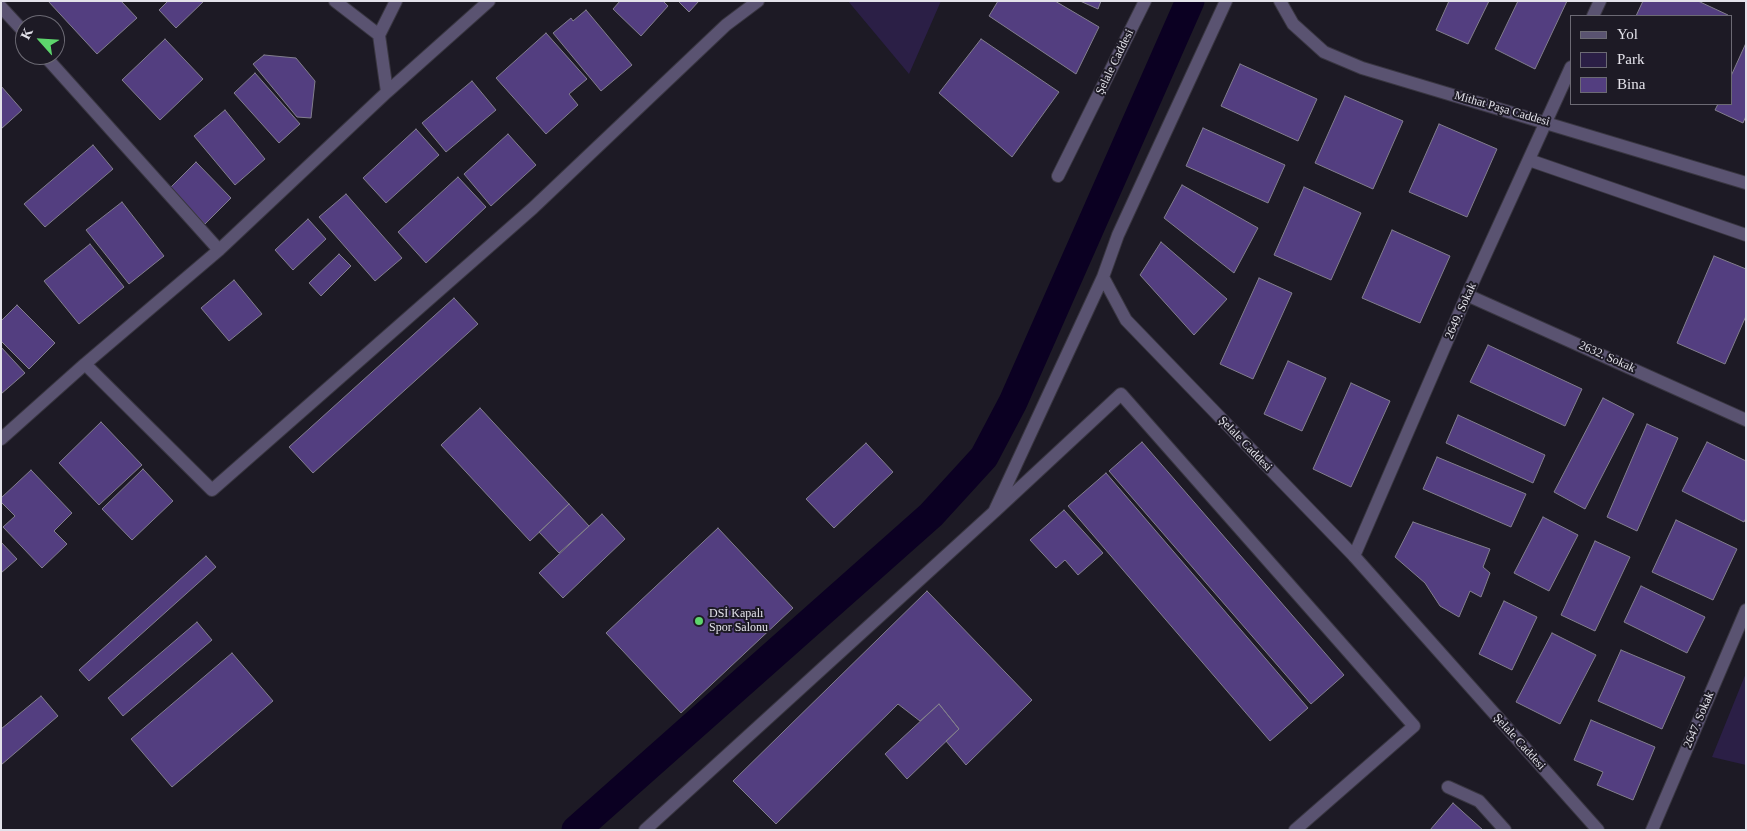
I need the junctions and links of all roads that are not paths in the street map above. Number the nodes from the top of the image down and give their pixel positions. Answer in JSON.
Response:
{"nodes":[{"id":1,"x":335,"y":1,"type":"edge"},
{"id":2,"x":396,"y":1,"type":"edge"},
{"id":3,"x":489,"y":1,"type":"edge"},
{"id":4,"x":758,"y":1,"type":"edge"},
{"id":5,"x":1145,"y":1,"type":"edge"},
{"id":6,"x":1226,"y":1,"type":"edge"},
{"id":7,"x":1280,"y":1,"type":"edge"},
{"id":8,"x":1600,"y":1,"type":"edge"},
{"id":9,"x":1,"y":7,"type":"edge"},
{"id":10,"x":1593,"y":15,"type":"edge"},
{"id":11,"x":15,"y":22,"type":"edge"},
{"id":12,"x":379,"y":35,"type":"junction"},
{"id":13,"x":53,"y":65,"type":"edge"},
{"id":14,"x":1570,"y":69,"type":"edge"},
{"id":15,"x":387,"y":92,"type":"junction"},
{"id":16,"x":1546,"y":122,"type":"junction"},
{"id":17,"x":1529,"y":160,"type":"junction"},
{"id":18,"x":1058,"y":176,"type":"dead end"},
{"id":19,"x":1746,"y":183,"type":"edge"},
{"id":20,"x":1746,"y":236,"type":"edge"},
{"id":21,"x":219,"y":250,"type":"junction"},
{"id":22,"x":1103,"y":277,"type":"junction"},
{"id":23,"x":1467,"y":295,"type":"junction"},
{"id":24,"x":85,"y":364,"type":"junction"},
{"id":25,"x":1746,"y":420,"type":"edge"},
{"id":26,"x":1,"y":439,"type":"edge"},
{"id":27,"x":994,"y":512,"type":"junction"},
{"id":28,"x":1354,"y":556,"type":"junction"},
{"id":29,"x":1746,"y":610,"type":"edge"},
{"id":30,"x":1448,"y":788,"type":"dead end"},
{"id":31,"x":645,"y":830,"type":"edge"},
{"id":32,"x":1295,"y":830,"type":"edge"},
{"id":33,"x":1505,"y":830,"type":"edge"},
{"id":34,"x":1598,"y":830,"type":"edge"},
{"id":35,"x":1652,"y":830,"type":"edge"}],
"edges":[{"from":1,"to":12,"type":"street"},
{"from":2,"to":12,"type":"street"},
{"from":3,"to":15,"type":"street"},
{"from":4,"to":24,"type":"street"},
{"from":5,"to":18,"type":"street","name":"Şelale Caddesi"},
{"from":6,"to":22,"type":"street"},
{"from":7,"to":16,"type":"street","name":"Mithat Paşa Caddesi"},
{"from":8,"to":10,"type":"street"},
{"from":9,"to":11,"type":"street"},
{"from":12,"to":15,"type":"street"},
{"from":13,"to":21,"type":"street"},
{"from":14,"to":16,"type":"street","name":"2649. Sokak"},
{"from":15,"to":21,"type":"street"},
{"from":16,"to":17,"type":"street","name":"2649. Sokak"},
{"from":16,"to":19,"type":"street","name":"Mithat Paşa Caddesi"},
{"from":17,"to":20,"type":"street"},
{"from":17,"to":23,"type":"street","name":"2649. Sokak"},
{"from":21,"to":24,"type":"street"},
{"from":22,"to":27,"type":"street"},
{"from":22,"to":28,"type":"street","name":"Şelale Caddesi"},
{"from":23,"to":25,"type":"street","name":"2632. Sokak"},
{"from":23,"to":28,"type":"street","name":"2649. Sokak"},
{"from":24,"to":26,"type":"street"},
{"from":27,"to":31,"type":"street"},
{"from":27,"to":32,"type":"street"},
{"from":28,"to":34,"type":"street","name":"Şelale Caddesi"},
{"from":29,"to":35,"type":"street","name":"2647. Sokak"},
{"from":30,"to":33,"type":"street"}]}
